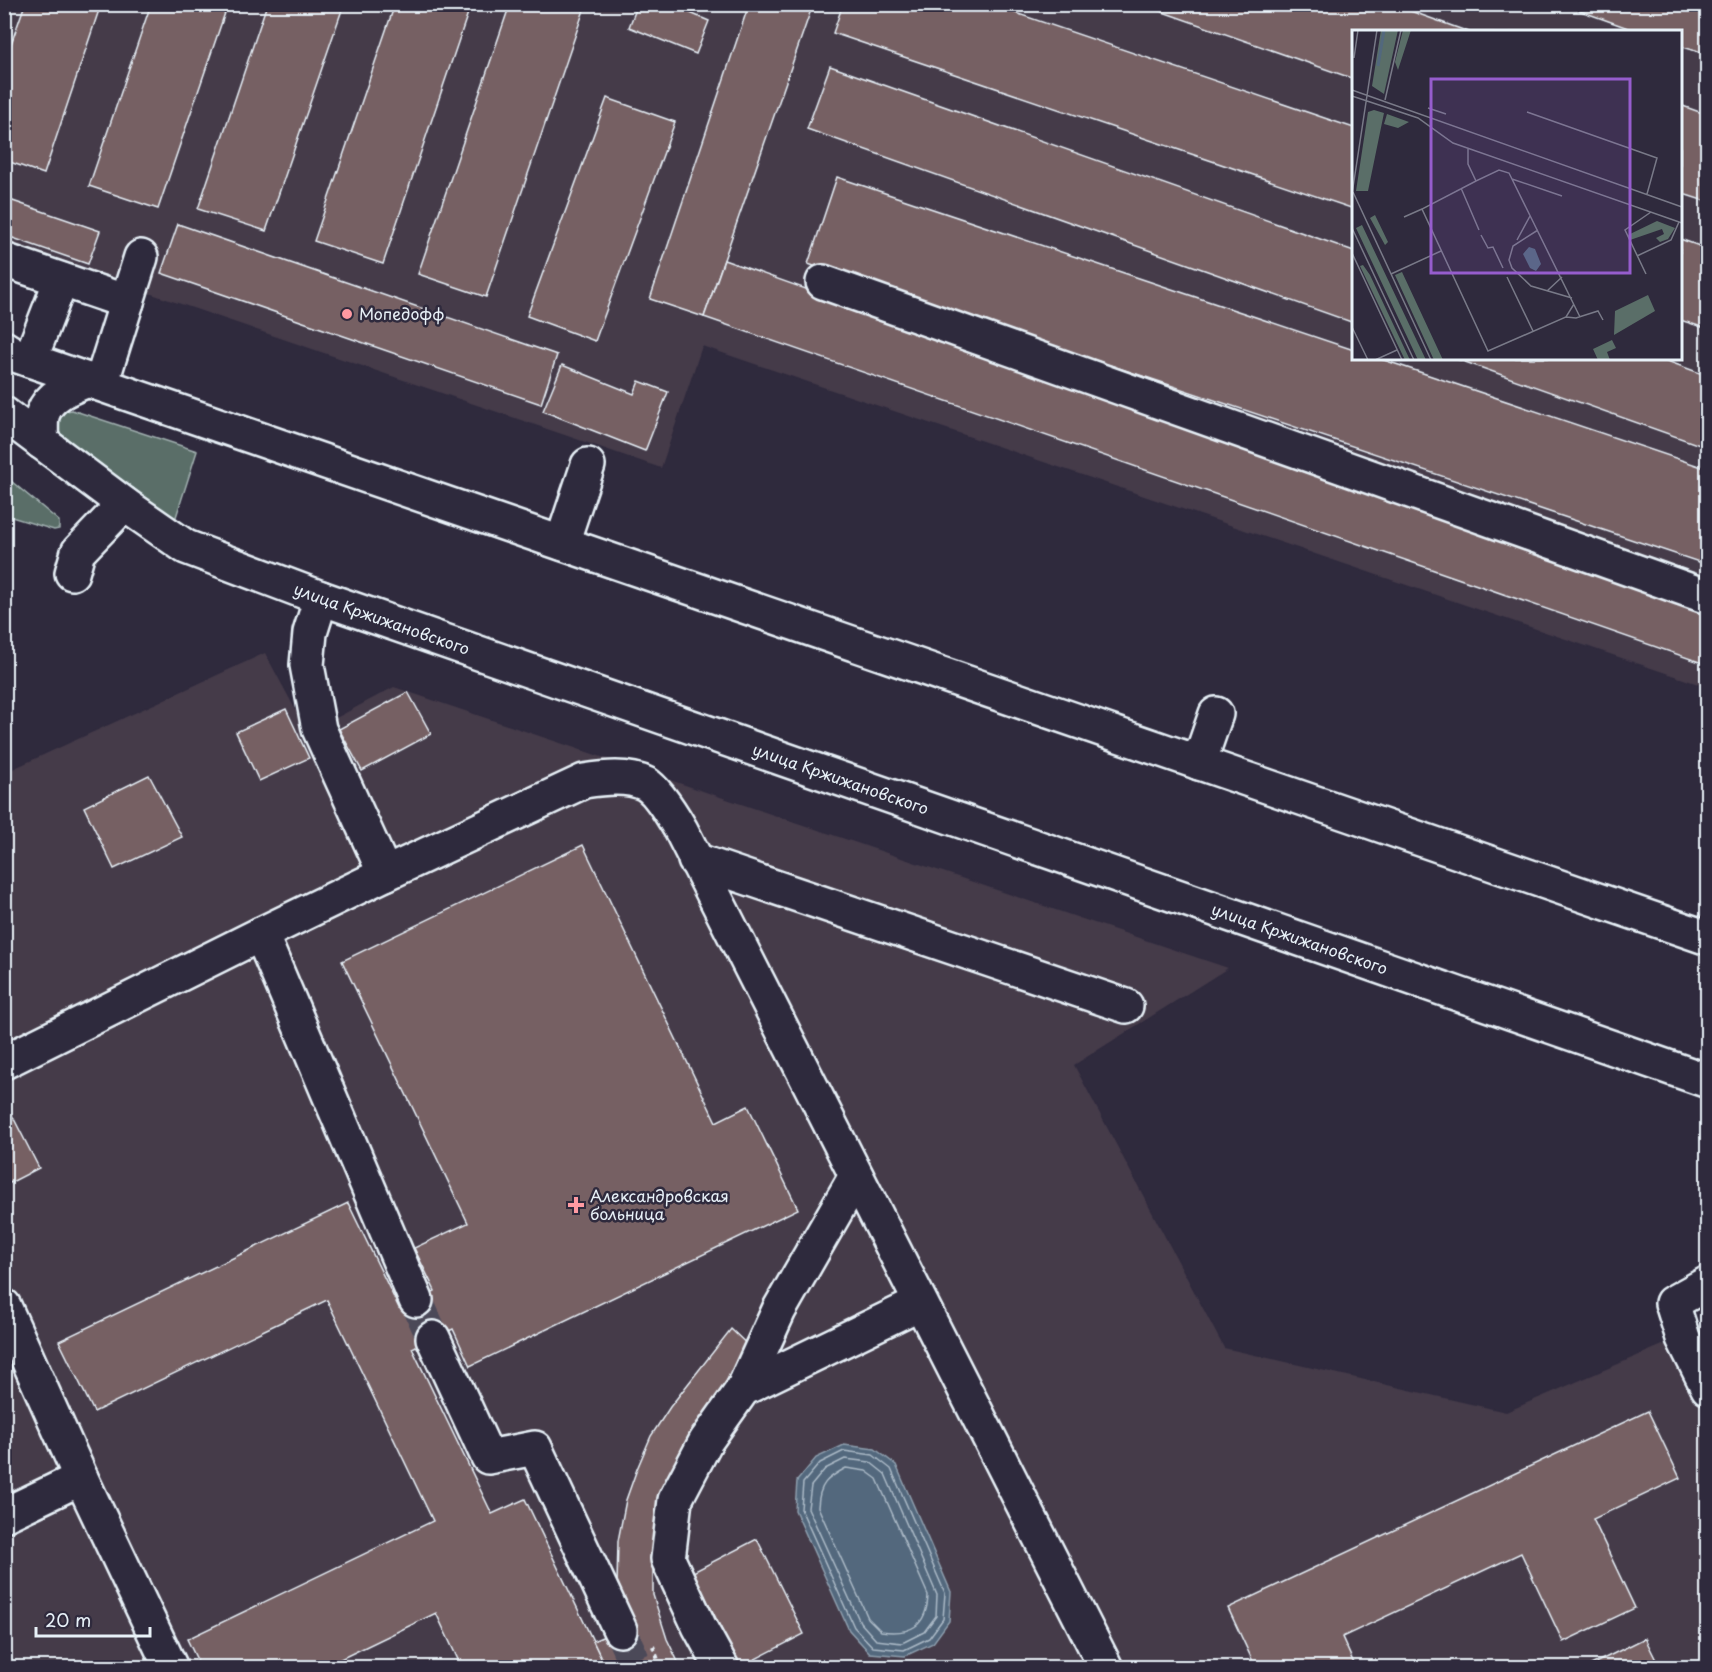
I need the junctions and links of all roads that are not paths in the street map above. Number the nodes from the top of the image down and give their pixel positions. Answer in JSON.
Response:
{"nodes":[{"id":1,"x":141,"y":257,"type":"dead end"},
{"id":2,"x":4,"y":260,"type":"edge"},
{"id":3,"x":61,"y":280,"type":"junction"},
{"id":4,"x":823,"y":282,"type":"dead end"},
{"id":5,"x":127,"y":302,"type":"junction"},
{"id":6,"x":17,"y":354,"type":"edge"},
{"id":7,"x":94,"y":382,"type":"junction"},
{"id":8,"x":4,"y":414,"type":"edge"},
{"id":9,"x":41,"y":442,"type":"junction"},
{"id":10,"x":588,"y":465,"type":"dead end"},
{"id":11,"x":124,"y":504,"type":"junction"},
{"id":12,"x":562,"y":543,"type":"junction"},
{"id":13,"x":72,"y":573,"type":"dead end"},
{"id":14,"x":1707,"y":597,"type":"edge"},
{"id":15,"x":321,"y":598,"type":"junction"},
{"id":16,"x":1216,"y":714,"type":"dead end"},
{"id":17,"x":1199,"y":763,"type":"junction"},
{"id":18,"x":695,"y":860,"type":"junction"},
{"id":19,"x":386,"y":874,"type":"junction"},
{"id":20,"x":261,"y":934,"type":"junction"},
{"id":21,"x":1707,"y":938,"type":"edge"},
{"id":22,"x":1126,"y":1006,"type":"dead end"},
{"id":23,"x":4,"y":1062,"type":"edge"},
{"id":24,"x":1707,"y":1081,"type":"edge"},
{"id":25,"x":856,"y":1176,"type":"junction"},
{"id":26,"x":1707,"y":1283,"type":"edge"},
{"id":27,"x":416,"y":1300,"type":"tunnel mouth"},
{"id":28,"x":4,"y":1306,"type":"edge"},
{"id":29,"x":912,"y":1307,"type":"junction"},
{"id":30,"x":433,"y":1338,"type":"tunnel mouth"},
{"id":31,"x":1707,"y":1388,"type":"edge"},
{"id":32,"x":743,"y":1389,"type":"junction"},
{"id":33,"x":81,"y":1478,"type":"junction"},
{"id":34,"x":4,"y":1515,"type":"edge"},
{"id":35,"x":620,"y":1630,"type":"tunnel mouth"},
{"id":36,"x":171,"y":1668,"type":"edge"},
{"id":37,"x":722,"y":1668,"type":"edge"},
{"id":38,"x":1106,"y":1668,"type":"edge"}],
"edges":[{"from":1,"to":5,"type":"street"},
{"from":2,"to":3,"type":"street"},
{"from":3,"to":5,"type":"street"},
{"from":3,"to":6,"type":"street"},
{"from":4,"to":14,"type":"street"},
{"from":5,"to":7,"type":"street"},
{"from":6,"to":7,"type":"street"},
{"from":7,"to":9,"type":"street"},
{"from":7,"to":12,"type":"street"},
{"from":8,"to":9,"type":"street","name":"улица Кржижановского"},
{"from":9,"to":11,"type":"street","name":"улица Кржижановского"},
{"from":10,"to":12,"type":"street"},
{"from":11,"to":13,"type":"street"},
{"from":11,"to":15,"type":"street","name":"улица Кржижановского"},
{"from":12,"to":17,"type":"street"},
{"from":15,"to":19,"type":"street"},
{"from":15,"to":24,"type":"street","name":"улица Кржижановского"},
{"from":16,"to":17,"type":"street"},
{"from":17,"to":21,"type":"street"},
{"from":18,"to":19,"type":"street"},
{"from":18,"to":22,"type":"street"},
{"from":18,"to":25,"type":"street"},
{"from":19,"to":20,"type":"street"},
{"from":20,"to":23,"type":"street"},
{"from":20,"to":27,"type":"street"},
{"from":25,"to":29,"type":"street"},
{"from":25,"to":32,"type":"street"},
{"from":26,"to":31,"type":"street"},
{"from":28,"to":33,"type":"street"},
{"from":29,"to":32,"type":"street"},
{"from":29,"to":38,"type":"street"},
{"from":30,"to":35,"type":"street"},
{"from":32,"to":37,"type":"street"},
{"from":33,"to":34,"type":"street"},
{"from":33,"to":36,"type":"street"}]}
